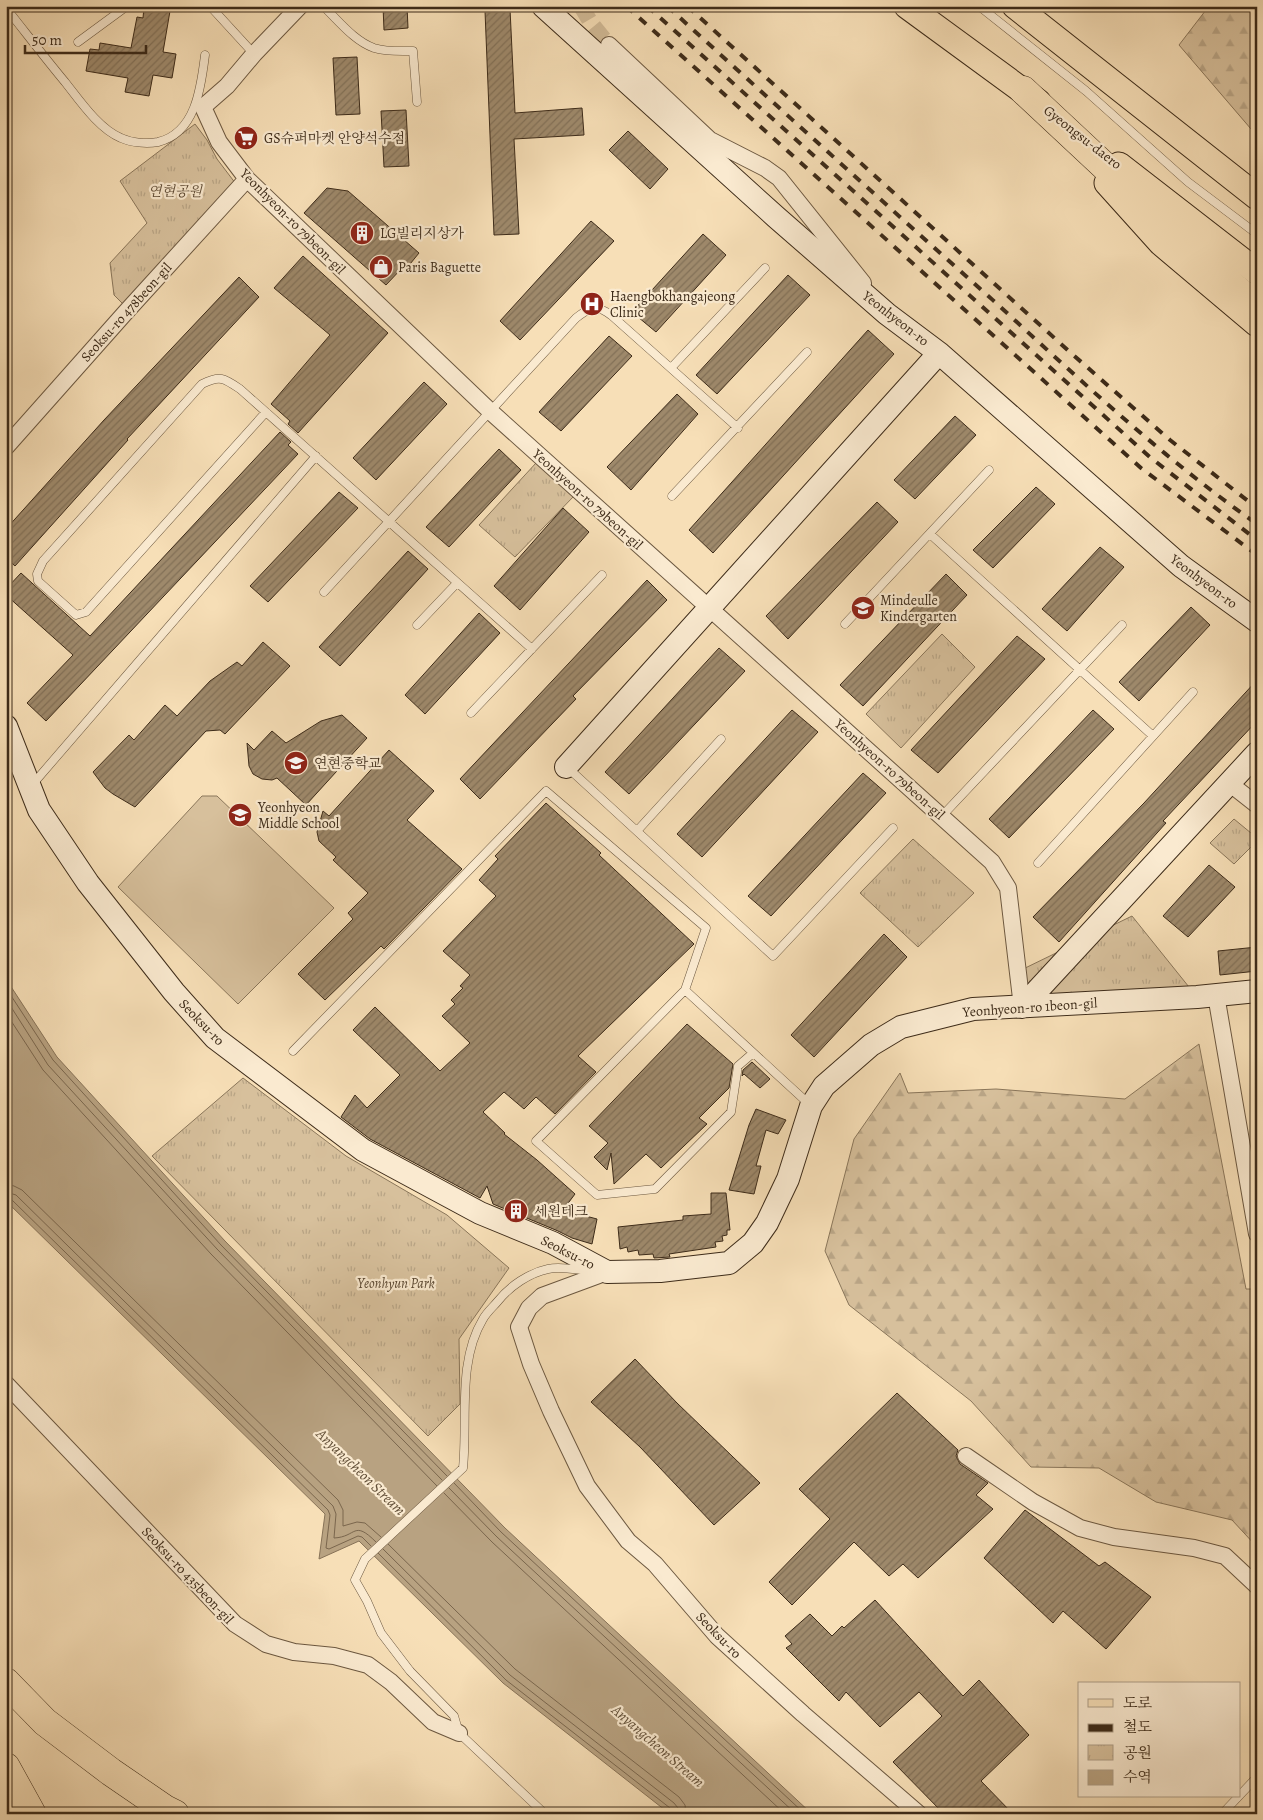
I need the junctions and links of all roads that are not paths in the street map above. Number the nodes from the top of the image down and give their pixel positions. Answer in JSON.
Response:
{"nodes":[{"id":1,"x":128,"y":6,"type":"edge"},
{"id":2,"x":210,"y":6,"type":"edge"},
{"id":3,"x":300,"y":6,"type":"edge"},
{"id":4,"x":323,"y":6,"type":"edge"},
{"id":5,"x":543,"y":6,"type":"edge"},
{"id":6,"x":907,"y":6,"type":"edge"},
{"id":7,"x":979,"y":6,"type":"edge"},
{"id":8,"x":1015,"y":6,"type":"edge"},
{"id":9,"x":6,"y":8,"type":"edge"},
{"id":10,"x":78,"y":42,"type":"dead end"},
{"id":11,"x":609,"y":45,"type":"tunnel mouth"},
{"id":12,"x":254,"y":54,"type":"junction"},
{"id":13,"x":205,"y":55,"type":"dead end"},
{"id":14,"x":1023,"y":90,"type":"junction"},
{"id":15,"x":416,"y":102,"type":"dead end"},
{"id":16,"x":247,"y":179,"type":"junction"},
{"id":17,"x":792,"y":195,"type":"junction"},
{"id":18,"x":1257,"y":197,"type":"edge"},
{"id":19,"x":776,"y":218,"type":"junction"},
{"id":20,"x":1257,"y":234,"type":"edge"},
{"id":21,"x":765,"y":268,"type":"dead end"},
{"id":22,"x":1257,"y":272,"type":"edge"},
{"id":23,"x":1257,"y":306,"type":"edge"},
{"id":24,"x":888,"y":314,"type":"junction"},
{"id":25,"x":1257,"y":324,"type":"edge"},
{"id":26,"x":807,"y":352,"type":"dead end"},
{"id":27,"x":939,"y":352,"type":"junction"},
{"id":28,"x":671,"y":368,"type":"junction"},
{"id":29,"x":266,"y":412,"type":"junction"},
{"id":30,"x":491,"y":412,"type":"junction"},
{"id":31,"x":738,"y":428,"type":"junction"},
{"id":32,"x":6,"y":447,"type":"edge"},
{"id":33,"x":316,"y":456,"type":"junction"},
{"id":34,"x":989,"y":470,"type":"dead end"},
{"id":35,"x":672,"y":496,"type":"dead end"},
{"id":36,"x":389,"y":521,"type":"junction"},
{"id":37,"x":930,"y":534,"type":"junction"},
{"id":38,"x":602,"y":575,"type":"dead end"},
{"id":39,"x":457,"y":582,"type":"junction"},
{"id":40,"x":324,"y":592,"type":"dead end"},
{"id":41,"x":710,"y":608,"type":"junction"},
{"id":42,"x":1257,"y":621,"type":"edge"},
{"id":43,"x":845,"y":624,"type":"dead end"},
{"id":44,"x":417,"y":625,"type":"dead end"},
{"id":45,"x":1122,"y":625,"type":"dead end"},
{"id":46,"x":532,"y":649,"type":"junction"},
{"id":47,"x":1079,"y":670,"type":"junction"},
{"id":48,"x":1192,"y":692,"type":"dead end"},
{"id":49,"x":470,"y":714,"type":"dead end"},
{"id":50,"x":6,"y":726,"type":"edge"},
{"id":51,"x":1153,"y":736,"type":"junction"},
{"id":52,"x":720,"y":739,"type":"dead end"},
{"id":53,"x":1257,"y":753,"type":"edge"},
{"id":54,"x":566,"y":767,"type":"joint"},
{"id":55,"x":1229,"y":783,"type":"junction"},
{"id":56,"x":30,"y":788,"type":"junction"},
{"id":57,"x":1257,"y":805,"type":"edge"},
{"id":58,"x":942,"y":816,"type":"junction"},
{"id":59,"x":894,"y":828,"type":"dead end"},
{"id":60,"x":637,"y":831,"type":"junction"},
{"id":61,"x":1038,"y":863,"type":"dead end"},
{"id":62,"x":685,"y":990,"type":"junction"},
{"id":63,"x":1257,"y":991,"type":"edge"},
{"id":64,"x":1216,"y":995,"type":"junction"},
{"id":65,"x":1022,"y":1007,"type":"junction"},
{"id":66,"x":293,"y":1051,"type":"dead end"},
{"id":67,"x":752,"y":1053,"type":"junction"},
{"id":68,"x":811,"y":1106,"type":"junction"},
{"id":69,"x":1257,"y":1234,"type":"edge"},
{"id":70,"x":607,"y":1272,"type":"junction"},
{"id":71,"x":6,"y":1384,"type":"edge"},
{"id":72,"x":966,"y":1456,"type":"dead end"},
{"id":73,"x":1257,"y":1586,"type":"edge"},
{"id":74,"x":6,"y":1682,"type":"edge"},
{"id":75,"x":458,"y":1733,"type":"junction"},
{"id":76,"x":6,"y":1767,"type":"edge"},
{"id":77,"x":1257,"y":1777,"type":"edge"},
{"id":78,"x":1240,"y":1795,"type":"edge"},
{"id":79,"x":1237,"y":1798,"type":"edge"},
{"id":80,"x":32,"y":1814,"type":"edge"},
{"id":81,"x":176,"y":1814,"type":"edge"},
{"id":82,"x":545,"y":1814,"type":"edge"},
{"id":83,"x":919,"y":1814,"type":"edge"},
{"id":84,"x":1222,"y":1814,"type":"edge"}],
"edges":[{"from":1,"to":10,"type":"lane"},
{"from":2,"to":12,"type":"lane"},
{"from":3,"to":12,"type":"street","name":"Yeonhyeon-ro 79beon-gil"},
{"from":4,"to":15,"type":"lane"},
{"from":5,"to":19,"type":"street","name":"Yeonhyeon-ro"},
{"from":6,"to":14,"type":"main road","name":"Gyeongsu-daero"},
{"from":7,"to":20,"type":"lane"},
{"from":8,"to":18,"type":"main road"},
{"from":9,"to":13,"type":"lane"},
{"from":11,"to":17,"type":"street"},
{"from":12,"to":16,"type":"street","name":"Yeonhyeon-ro 79beon-gil"},
{"from":14,"to":22,"type":"main road","name":"Gyeongsu-daero"},
{"from":14,"to":23,"type":"highway"},
{"from":14,"to":25,"type":"main road"},
{"from":16,"to":30,"type":"street","name":"Yeonhyeon-ro 79beon-gil"},
{"from":16,"to":32,"type":"street","name":"Seoksu-ro 478beon-gil"},
{"from":17,"to":19,"type":"street"},
{"from":17,"to":24,"type":"street"},
{"from":19,"to":24,"type":"street","name":"Yeonhyeon-ro"},
{"from":21,"to":28,"type":"lane"},
{"from":24,"to":27,"type":"street","name":"Yeonhyeon-ro"},
{"from":26,"to":31,"type":"lane"},
{"from":27,"to":41,"type":"street"},
{"from":27,"to":42,"type":"street","name":"Yeonhyeon-ro"},
{"from":28,"to":30,"type":"lane"},
{"from":28,"to":31,"type":"lane"},
{"from":29,"to":29,"type":"lane"},
{"from":29,"to":33,"type":"lane"},
{"from":30,"to":36,"type":"lane"},
{"from":30,"to":41,"type":"street","name":"Yeonhyeon-ro 79beon-gil"},
{"from":31,"to":35,"type":"lane"},
{"from":33,"to":36,"type":"lane"},
{"from":33,"to":56,"type":"lane"},
{"from":34,"to":37,"type":"lane"},
{"from":36,"to":39,"type":"lane"},
{"from":36,"to":40,"type":"lane"},
{"from":37,"to":43,"type":"lane"},
{"from":37,"to":47,"type":"lane"},
{"from":38,"to":46,"type":"lane"},
{"from":39,"to":44,"type":"lane"},
{"from":39,"to":46,"type":"lane"},
{"from":41,"to":54,"type":"street"},
{"from":41,"to":58,"type":"street","name":"Yeonhyeon-ro 79beon-gil"},
{"from":45,"to":47,"type":"lane"},
{"from":46,"to":49,"type":"lane"},
{"from":47,"to":51,"type":"lane"},
{"from":47,"to":58,"type":"lane"},
{"from":48,"to":51,"type":"lane"},
{"from":50,"to":56,"type":"street","name":"Seoksu-ro"},
{"from":51,"to":61,"type":"lane"},
{"from":52,"to":60,"type":"lane"},
{"from":53,"to":55,"type":"street"},
{"from":54,"to":60,"type":"lane"},
{"from":55,"to":57,"type":"street"},
{"from":55,"to":65,"type":"street"},
{"from":56,"to":70,"type":"street","name":"Seoksu-ro"},
{"from":58,"to":65,"type":"street","name":"Yeonhyeon-ro 79beon-gil"},
{"from":59,"to":60,"type":"lane"},
{"from":62,"to":66,"type":"lane"},
{"from":62,"to":67,"type":"lane"},
{"from":62,"to":67,"type":"lane"},
{"from":63,"to":64,"type":"street","name":"Yeonhyeon-ro 1beon-gil"},
{"from":64,"to":65,"type":"street","name":"Yeonhyeon-ro 1beon-gil"},
{"from":64,"to":69,"type":"street"},
{"from":65,"to":68,"type":"street","name":"Yeonhyeon-ro 1beon-gil"},
{"from":67,"to":68,"type":"lane"},
{"from":68,"to":70,"type":"street","name":"Yeonhyeon-ro 1beon-gil"},
{"from":70,"to":75,"type":"lane","name":"Seoksu-ro 435beon-gil"},
{"from":70,"to":83,"type":"street","name":"Seoksu-ro"},
{"from":71,"to":75,"type":"street","name":"Seoksu-ro 435beon-gil"},
{"from":72,"to":73,"type":"street"},
{"from":74,"to":81,"type":"highway"},
{"from":75,"to":82,"type":"lane","name":"Seoksu-ro 435beon-gil"},
{"from":76,"to":80,"type":"highway"},
{"from":77,"to":78,"type":"lane"},
{"from":79,"to":84,"type":"lane"}]}
